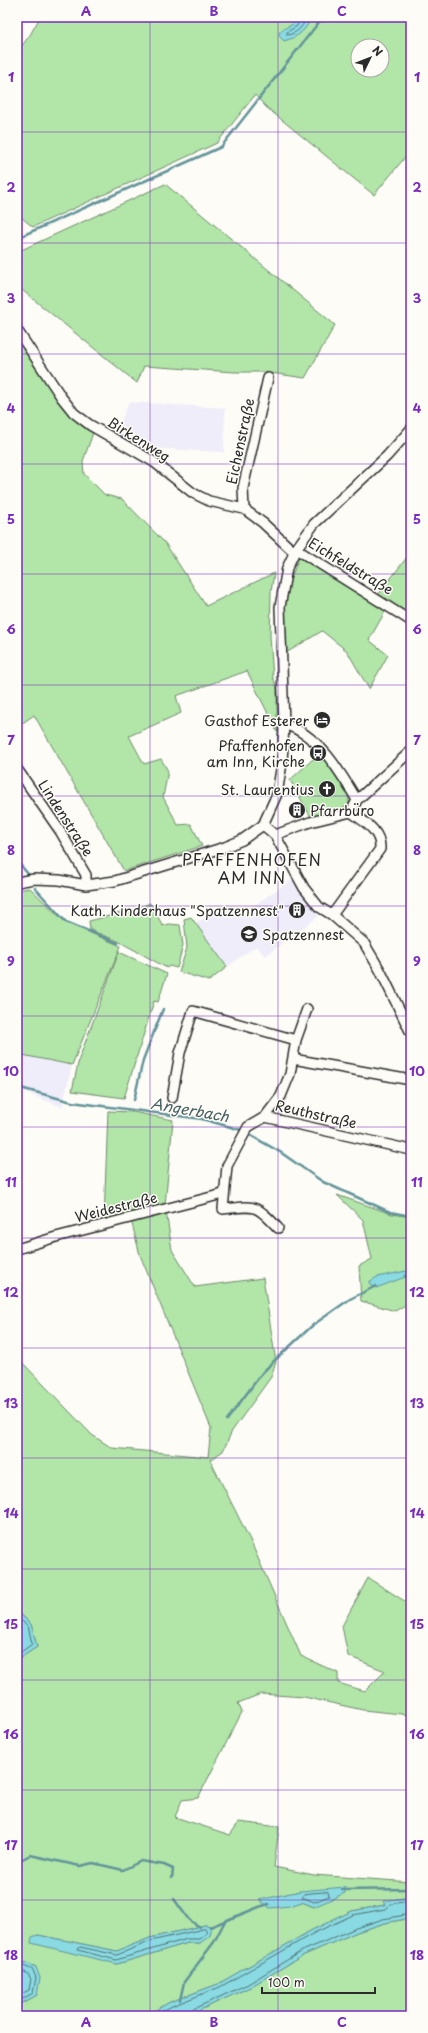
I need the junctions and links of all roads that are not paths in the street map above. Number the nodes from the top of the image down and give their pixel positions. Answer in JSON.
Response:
{"nodes":[{"id":1,"x":17,"y":330,"type":"edge"},
{"id":2,"x":268,"y":378,"type":"dead end"},
{"id":3,"x":411,"y":429,"type":"edge"},
{"id":4,"x":244,"y":509,"type":"junction"},
{"id":5,"x":295,"y":551,"type":"junction"},
{"id":6,"x":411,"y":621,"type":"edge"},
{"id":7,"x":284,"y":724,"type":"junction"},
{"id":8,"x":411,"y":751,"type":"edge"},
{"id":9,"x":17,"y":769,"type":"edge"},
{"id":10,"x":357,"y":800,"type":"junction"},
{"id":11,"x":351,"y":812,"type":"junction"},
{"id":12,"x":263,"y":825,"type":"junction"},
{"id":13,"x":275,"y":835,"type":"junction"},
{"id":14,"x":17,"y":882,"type":"edge"},
{"id":15,"x":86,"y":885,"type":"junction"},
{"id":16,"x":332,"y":915,"type":"junction"},
{"id":17,"x":307,"y":1009,"type":"dead end"},
{"id":18,"x":411,"y":1033,"type":"edge"},
{"id":19,"x":296,"y":1040,"type":"junction"},
{"id":20,"x":292,"y":1059,"type":"junction"},
{"id":21,"x":411,"y":1080,"type":"edge"},
{"id":22,"x":172,"y":1098,"type":"dead end"},
{"id":23,"x":265,"y":1117,"type":"junction"},
{"id":24,"x":411,"y":1150,"type":"edge"},
{"id":25,"x":223,"y":1194,"type":"junction"},
{"id":26,"x":278,"y":1228,"type":"dead end"},
{"id":27,"x":17,"y":1249,"type":"edge"}],
"edges":[{"from":1,"to":4,"type":"street","name":"Birkenweg"},
{"from":2,"to":4,"type":"street","name":"Eichenstraße"},
{"from":3,"to":5,"type":"street"},
{"from":4,"to":5,"type":"street","name":"Birkenweg"},
{"from":5,"to":6,"type":"street","name":"Eichfeldstraße"},
{"from":5,"to":7,"type":"street"},
{"from":7,"to":10,"type":"street"},
{"from":7,"to":12,"type":"street"},
{"from":8,"to":10,"type":"street"},
{"from":9,"to":15,"type":"street","name":"Lindenstraße"},
{"from":10,"to":11,"type":"street"},
{"from":11,"to":13,"type":"street"},
{"from":11,"to":16,"type":"street"},
{"from":12,"to":13,"type":"street"},
{"from":12,"to":15,"type":"street"},
{"from":13,"to":16,"type":"street"},
{"from":14,"to":15,"type":"street"},
{"from":16,"to":18,"type":"street"},
{"from":17,"to":19,"type":"street"},
{"from":19,"to":20,"type":"street"},
{"from":19,"to":22,"type":"street"},
{"from":20,"to":21,"type":"street"},
{"from":20,"to":23,"type":"street"},
{"from":23,"to":24,"type":"street","name":"Reuthstraße"},
{"from":23,"to":25,"type":"street","name":"Reuthstraße"},
{"from":25,"to":26,"type":"street","name":"Reuthstraße"},
{"from":25,"to":27,"type":"street","name":"Weidestraße"}]}
